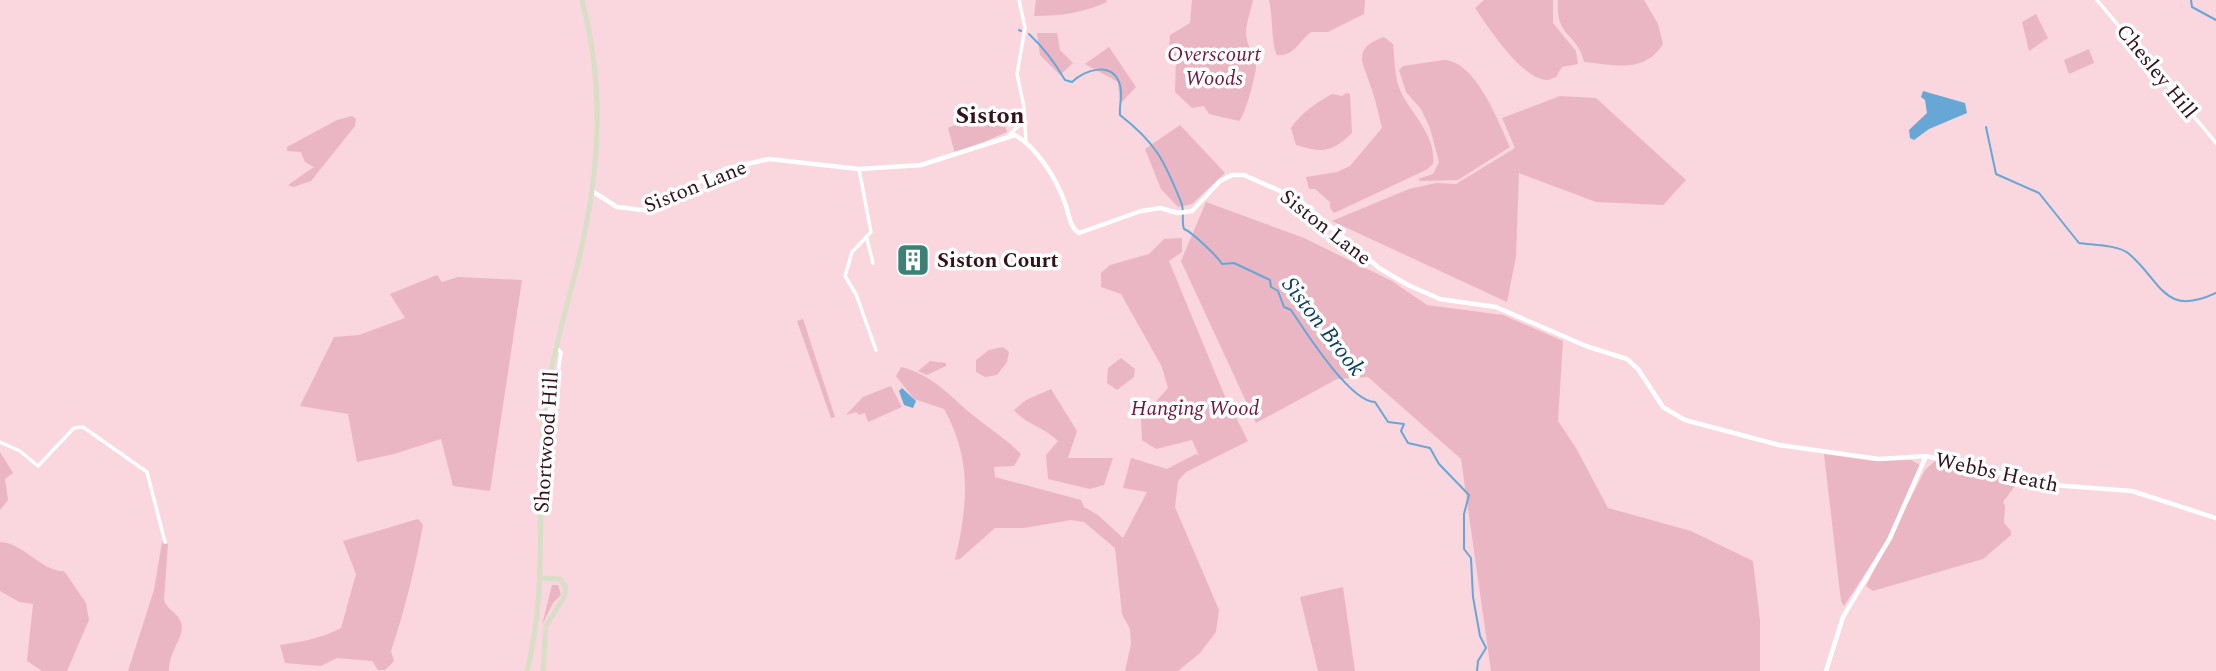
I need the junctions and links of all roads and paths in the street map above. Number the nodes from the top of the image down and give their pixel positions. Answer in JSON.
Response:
{"nodes":[{"id":1,"x":582,"y":0,"type":"edge"},
{"id":2,"x":1019,"y":0,"type":"edge"},
{"id":3,"x":2097,"y":0,"type":"edge"},
{"id":4,"x":1024,"y":121,"type":"junction"},
{"id":5,"x":1009,"y":135,"type":"junction"},
{"id":6,"x":1026,"y":143,"type":"junction"},
{"id":7,"x":2216,"y":143,"type":"edge"},
{"id":8,"x":859,"y":169,"type":"junction"},
{"id":9,"x":591,"y":195,"type":"junction"},
{"id":10,"x":867,"y":239,"type":"junction"},
{"id":11,"x":873,"y":262,"type":"dead end"},
{"id":12,"x":876,"y":350,"type":"dead end"},
{"id":13,"x":0,"y":442,"type":"edge"},
{"id":14,"x":1926,"y":456,"type":"junction"},
{"id":15,"x":2216,"y":518,"type":"edge"},
{"id":16,"x":165,"y":542,"type":"dead end"},
{"id":17,"x":541,"y":578,"type":"junction"},
{"id":18,"x":527,"y":671,"type":"edge"},
{"id":19,"x":543,"y":671,"type":"edge"},
{"id":20,"x":1826,"y":671,"type":"edge"}],
"edges":[{"from":1,"to":9,"type":"main road","name":"Shortwood Hill"},
{"from":2,"to":4,"type":"street"},
{"from":3,"to":7,"type":"street","name":"Chesley Hill"},
{"from":4,"to":5,"type":"street"},
{"from":4,"to":6,"type":"street"},
{"from":5,"to":6,"type":"street","name":"Siston Lane"},
{"from":5,"to":8,"type":"street","name":"Siston Lane"},
{"from":6,"to":14,"type":"street","name":"Siston Lane"},
{"from":8,"to":9,"type":"street","name":"Siston Lane"},
{"from":8,"to":10,"type":"street"},
{"from":9,"to":17,"type":"main road","name":"Shortwood Hill"},
{"from":10,"to":11,"type":"street"},
{"from":10,"to":12,"type":"street"},
{"from":13,"to":16,"type":"street"},
{"from":14,"to":15,"type":"street","name":"Webbs Heath"},
{"from":14,"to":20,"type":"street","name":"Webbs Heath"},
{"from":17,"to":18,"type":"main road","name":"Shortwood Hill"},
{"from":17,"to":19,"type":"main road"}]}
